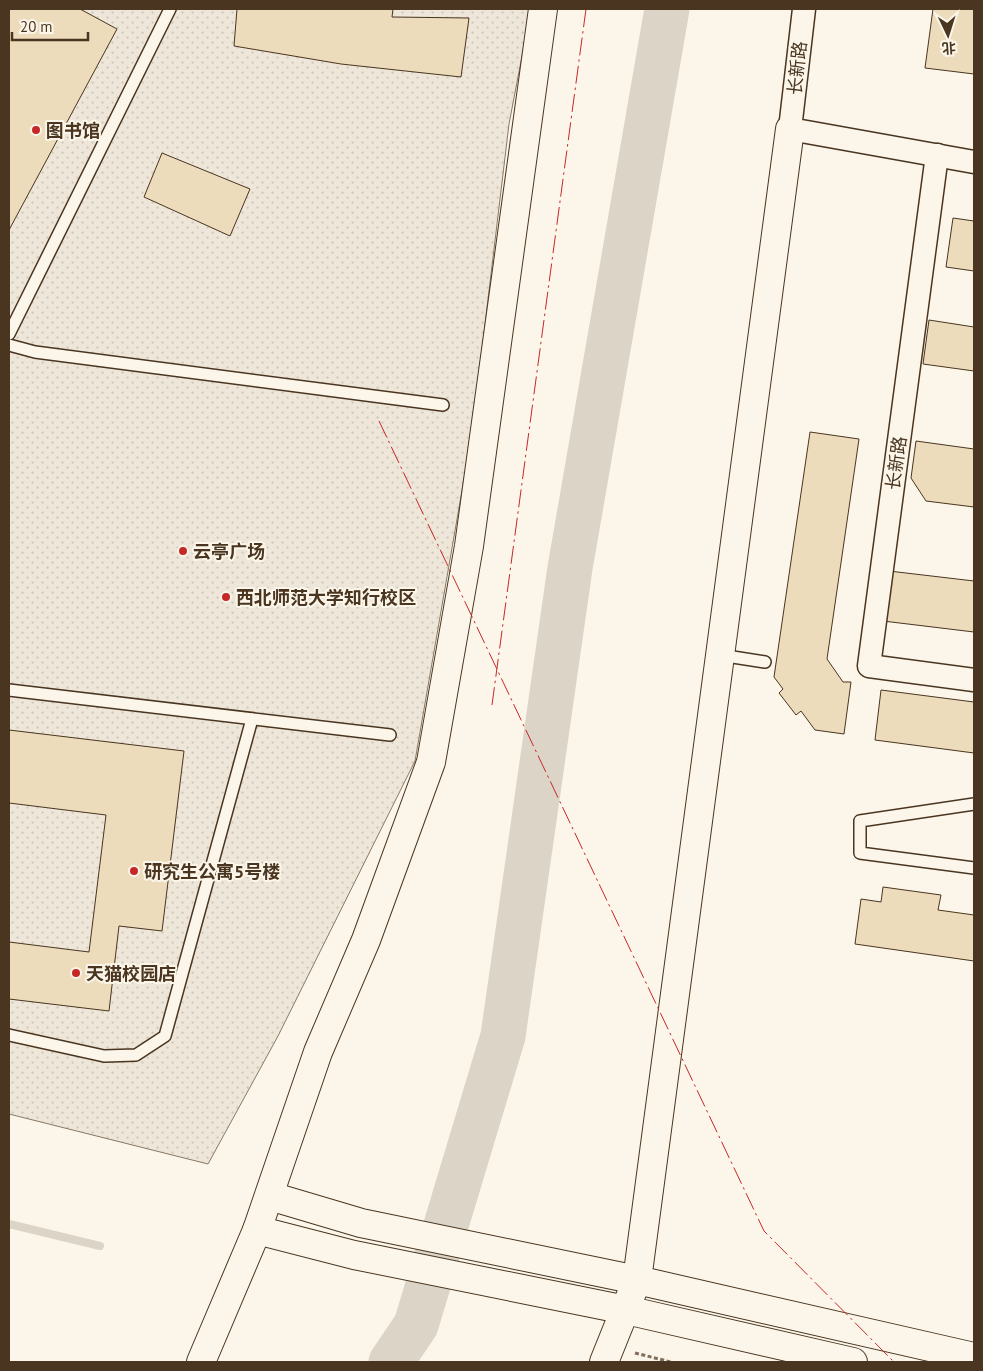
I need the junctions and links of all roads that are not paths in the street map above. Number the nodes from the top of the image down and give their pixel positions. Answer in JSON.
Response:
{"nodes":[{"id":1,"x":170,"y":9,"type":"edge"},
{"id":2,"x":543,"y":9,"type":"edge"},
{"id":3,"x":804,"y":9,"type":"edge"},
{"id":4,"x":790,"y":128,"type":"junction"},
{"id":5,"x":936,"y":155,"type":"junction"},
{"id":6,"x":974,"y":162,"type":"edge"},
{"id":7,"x":9,"y":334,"type":"edge"},
{"id":8,"x":9,"y":345,"type":"edge"},
{"id":9,"x":443,"y":405,"type":"dead end"},
{"id":10,"x":720,"y":655,"type":"junction"},
{"id":11,"x":765,"y":662,"type":"dead end"},
{"id":12,"x":974,"y":680,"type":"edge"},
{"id":13,"x":9,"y":690,"type":"edge"},
{"id":14,"x":252,"y":719,"type":"junction"},
{"id":15,"x":390,"y":735,"type":"dead end"},
{"id":16,"x":974,"y":804,"type":"edge"},
{"id":17,"x":974,"y":868,"type":"edge"},
{"id":18,"x":9,"y":1035,"type":"edge"},
{"id":19,"x":270,"y":1196,"type":"junction"},
{"id":20,"x":257,"y":1230,"type":"junction"},
{"id":21,"x":637,"y":1280,"type":"junction"},
{"id":22,"x":626,"y":1310,"type":"junction"},
{"id":23,"x":607,"y":1354,"type":"edge"},
{"id":24,"x":974,"y":1357,"type":"edge"},
{"id":25,"x":201,"y":1362,"type":"edge"},
{"id":26,"x":853,"y":1362,"type":"edge"}],
"edges":[{"from":1,"to":7,"type":"lane"},
{"from":2,"to":19,"type":"street"},
{"from":3,"to":4,"type":"street","name":"长新路"},
{"from":4,"to":5,"type":"street"},
{"from":4,"to":10,"type":"street"},
{"from":5,"to":6,"type":"street"},
{"from":5,"to":12,"type":"street","name":"长新路"},
{"from":8,"to":9,"type":"lane"},
{"from":10,"to":11,"type":"lane"},
{"from":10,"to":21,"type":"street"},
{"from":13,"to":14,"type":"lane"},
{"from":14,"to":15,"type":"lane"},
{"from":14,"to":18,"type":"lane"},
{"from":16,"to":17,"type":"lane"},
{"from":19,"to":20,"type":"street"},
{"from":19,"to":21,"type":"street"},
{"from":20,"to":22,"type":"street"},
{"from":20,"to":25,"type":"street"},
{"from":21,"to":22,"type":"street"},
{"from":21,"to":24,"type":"street"},
{"from":22,"to":23,"type":"street"},
{"from":22,"to":26,"type":"street"}]}
